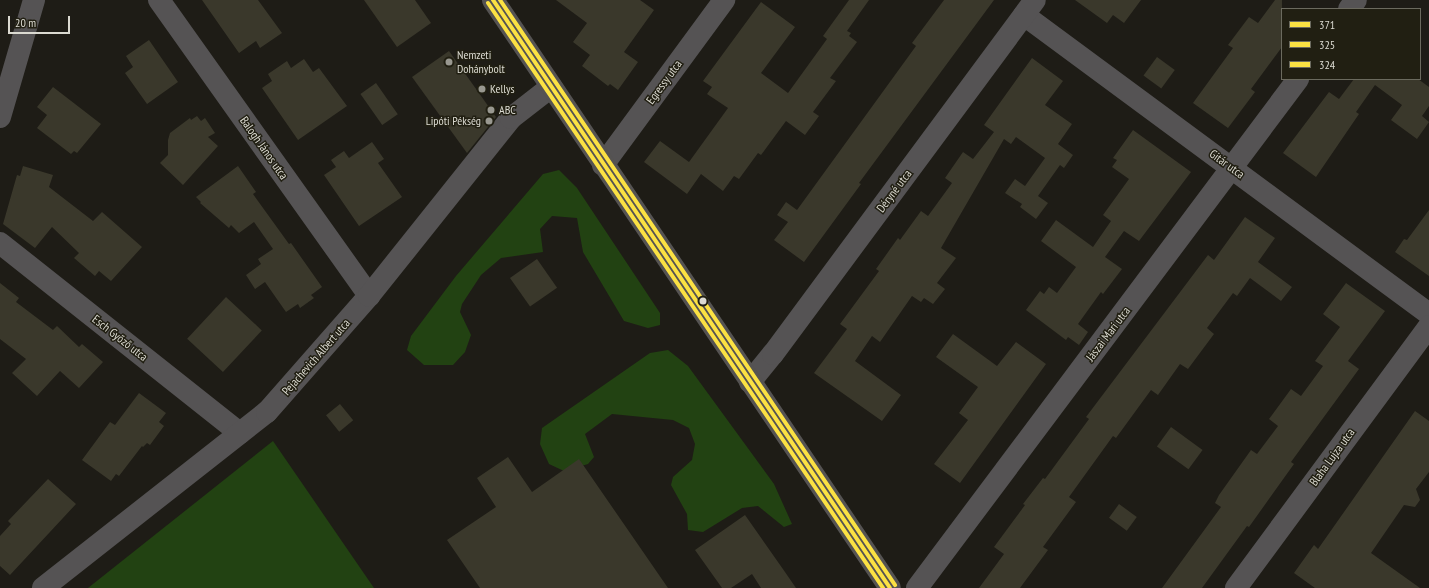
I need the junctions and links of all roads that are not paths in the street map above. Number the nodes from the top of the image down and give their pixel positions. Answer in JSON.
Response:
{"nodes":[{"id":1,"x":34,"y":0,"type":"edge"},
{"id":2,"x":159,"y":0,"type":"edge"},
{"id":3,"x":493,"y":0,"type":"edge"},
{"id":4,"x":724,"y":0,"type":"edge"},
{"id":5,"x":1356,"y":0,"type":"edge"},
{"id":6,"x":1030,"y":8,"type":"edge"},
{"id":7,"x":1350,"y":8,"type":"edge"},
{"id":8,"x":1297,"y":80,"type":"edge"},
{"id":9,"x":551,"y":87,"type":"junction"},
{"id":10,"x":0,"y":117,"type":"edge"},
{"id":11,"x":603,"y":165,"type":"junction"},
{"id":12,"x":1233,"y":168,"type":"junction"},
{"id":13,"x":0,"y":243,"type":"edge"},
{"id":14,"x":369,"y":296,"type":"junction"},
{"id":15,"x":1429,"y":314,"type":"edge"},
{"id":16,"x":1429,"y":326,"type":"edge"},
{"id":17,"x":750,"y":382,"type":"junction"},
{"id":18,"x":240,"y":433,"type":"junction"},
{"id":19,"x":43,"y":588,"type":"edge"},
{"id":20,"x":890,"y":588,"type":"edge"},
{"id":21,"x":917,"y":588,"type":"edge"},
{"id":22,"x":1236,"y":588,"type":"edge"}],
"edges":[{"from":1,"to":10,"type":"street"},
{"from":2,"to":14,"type":"street","name":"Balogh János utca"},
{"from":3,"to":9,"type":"main road"},
{"from":4,"to":11,"type":"street","name":"Egressy utca"},
{"from":5,"to":7,"type":"street"},
{"from":6,"to":12,"type":"street","name":"Gitár utca"},
{"from":6,"to":17,"type":"street","name":"Déryné utca"},
{"from":8,"to":12,"type":"street","name":"Jászai Mari utca"},
{"from":9,"to":11,"type":"main road"},
{"from":9,"to":14,"type":"street","name":"Pejachevich Albert utca"},
{"from":11,"to":17,"type":"main road"},
{"from":12,"to":15,"type":"street","name":"Gitár utca"},
{"from":12,"to":21,"type":"street","name":"Jászai Mari utca"},
{"from":13,"to":18,"type":"street","name":"Esch Győző utca"},
{"from":14,"to":18,"type":"street","name":"Pejachevich Albert utca"},
{"from":16,"to":22,"type":"street","name":"Blaha Lujza utca"},
{"from":17,"to":20,"type":"main road"},
{"from":18,"to":19,"type":"street","name":"Pejachevich Albert utca"}]}
